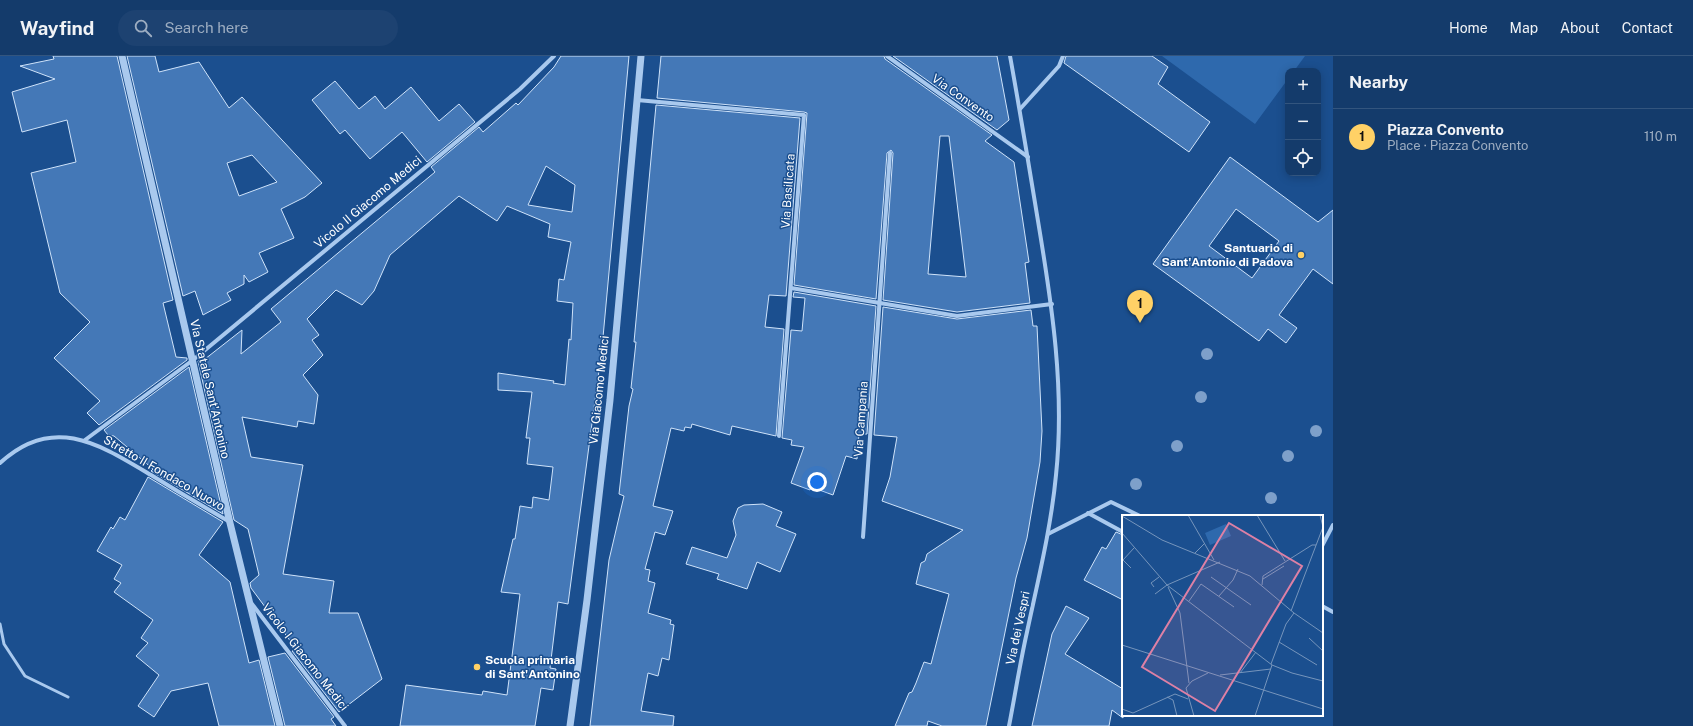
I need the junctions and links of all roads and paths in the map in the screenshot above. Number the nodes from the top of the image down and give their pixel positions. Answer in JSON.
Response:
{"nodes":[{"id":1,"x":122,"y":56,"type":"edge"},
{"id":2,"x":554,"y":56,"type":"edge"},
{"id":3,"x":641,"y":56,"type":"edge"},
{"id":4,"x":887,"y":56,"type":"edge"},
{"id":5,"x":1010,"y":56,"type":"edge"},
{"id":6,"x":1063,"y":56,"type":"edge"},
{"id":7,"x":637,"y":100,"type":"junction"},
{"id":8,"x":1020,"y":109,"type":"junction"},
{"id":9,"x":890,"y":153,"type":"dead end"},
{"id":10,"x":1028,"y":157,"type":"junction"},
{"id":11,"x":791,"y":288,"type":"junction"},
{"id":12,"x":880,"y":302,"type":"junction"},
{"id":13,"x":1052,"y":304,"type":"junction"},
{"id":14,"x":193,"y":360,"type":"junction"},
{"id":15,"x":779,"y":436,"type":"dead end"},
{"id":16,"x":85,"y":440,"type":"junction"},
{"id":17,"x":0,"y":463,"type":"edge"},
{"id":18,"x":1088,"y":513,"type":"junction"},
{"id":19,"x":1138,"y":515,"type":"edge"},
{"id":20,"x":230,"y":523,"type":"junction"},
{"id":21,"x":1333,"y":525,"type":"edge"},
{"id":22,"x":1122,"y":531,"type":"edge"},
{"id":23,"x":1048,"y":534,"type":"junction"},
{"id":24,"x":863,"y":537,"type":"dead end"},
{"id":25,"x":1323,"y":544,"type":"edge"},
{"id":26,"x":249,"y":601,"type":"junction"},
{"id":27,"x":1323,"y":607,"type":"edge"},
{"id":28,"x":1333,"y":612,"type":"edge"},
{"id":29,"x":0,"y":624,"type":"edge"},
{"id":30,"x":68,"y":697,"type":"dead end"},
{"id":31,"x":280,"y":726,"type":"edge"},
{"id":32,"x":345,"y":726,"type":"edge"},
{"id":33,"x":570,"y":726,"type":"edge"},
{"id":34,"x":1009,"y":726,"type":"edge"}],
"edges":[{"from":1,"to":14,"type":"street","name":"Via Statale Sant'Antonino"},
{"from":2,"to":14,"type":"street","name":"Vicolo II Giacomo Medici"},
{"from":3,"to":7,"type":"street","name":"Via Giacomo Medici"},
{"from":4,"to":10,"type":"street","name":"Via Convento"},
{"from":5,"to":8,"type":"street","name":"Via dei Vespri"},
{"from":6,"to":8,"type":"street"},
{"from":7,"to":11,"type":"street","name":"Via Basilicata"},
{"from":7,"to":33,"type":"street","name":"Via Giacomo Medici"},
{"from":8,"to":10,"type":"street","name":"Via dei Vespri"},
{"from":9,"to":12,"type":"street","name":"Via Campania"},
{"from":10,"to":13,"type":"street","name":"Via dei Vespri"},
{"from":11,"to":12,"type":"street"},
{"from":11,"to":15,"type":"street","name":"Via Basilicata"},
{"from":12,"to":13,"type":"street"},
{"from":12,"to":24,"type":"street","name":"Via Campania"},
{"from":13,"to":23,"type":"street","name":"Via dei Vespri"},
{"from":14,"to":16,"type":"street","name":"Vicolo II Giacomo Medici"},
{"from":14,"to":20,"type":"street","name":"Via Statale Sant'Antonino"},
{"from":16,"to":17,"type":"street","name":"Stretto II Fondaco Nuovo"},
{"from":16,"to":20,"type":"street","name":"Stretto II Fondaco Nuovo"},
{"from":18,"to":19,"type":"street"},
{"from":18,"to":22,"type":"street"},
{"from":18,"to":23,"type":"street"},
{"from":20,"to":26,"type":"street","name":"Via Statale Sant'Antonino"},
{"from":21,"to":25,"type":"street"},
{"from":23,"to":34,"type":"street","name":"Via dei Vespri"},
{"from":26,"to":31,"type":"street","name":"Via Statale Sant'Antonino"},
{"from":26,"to":32,"type":"street","name":"Vicolo I Giacomo Medici"},
{"from":27,"to":28,"type":"street"},
{"from":29,"to":30,"type":"lane"}]}
